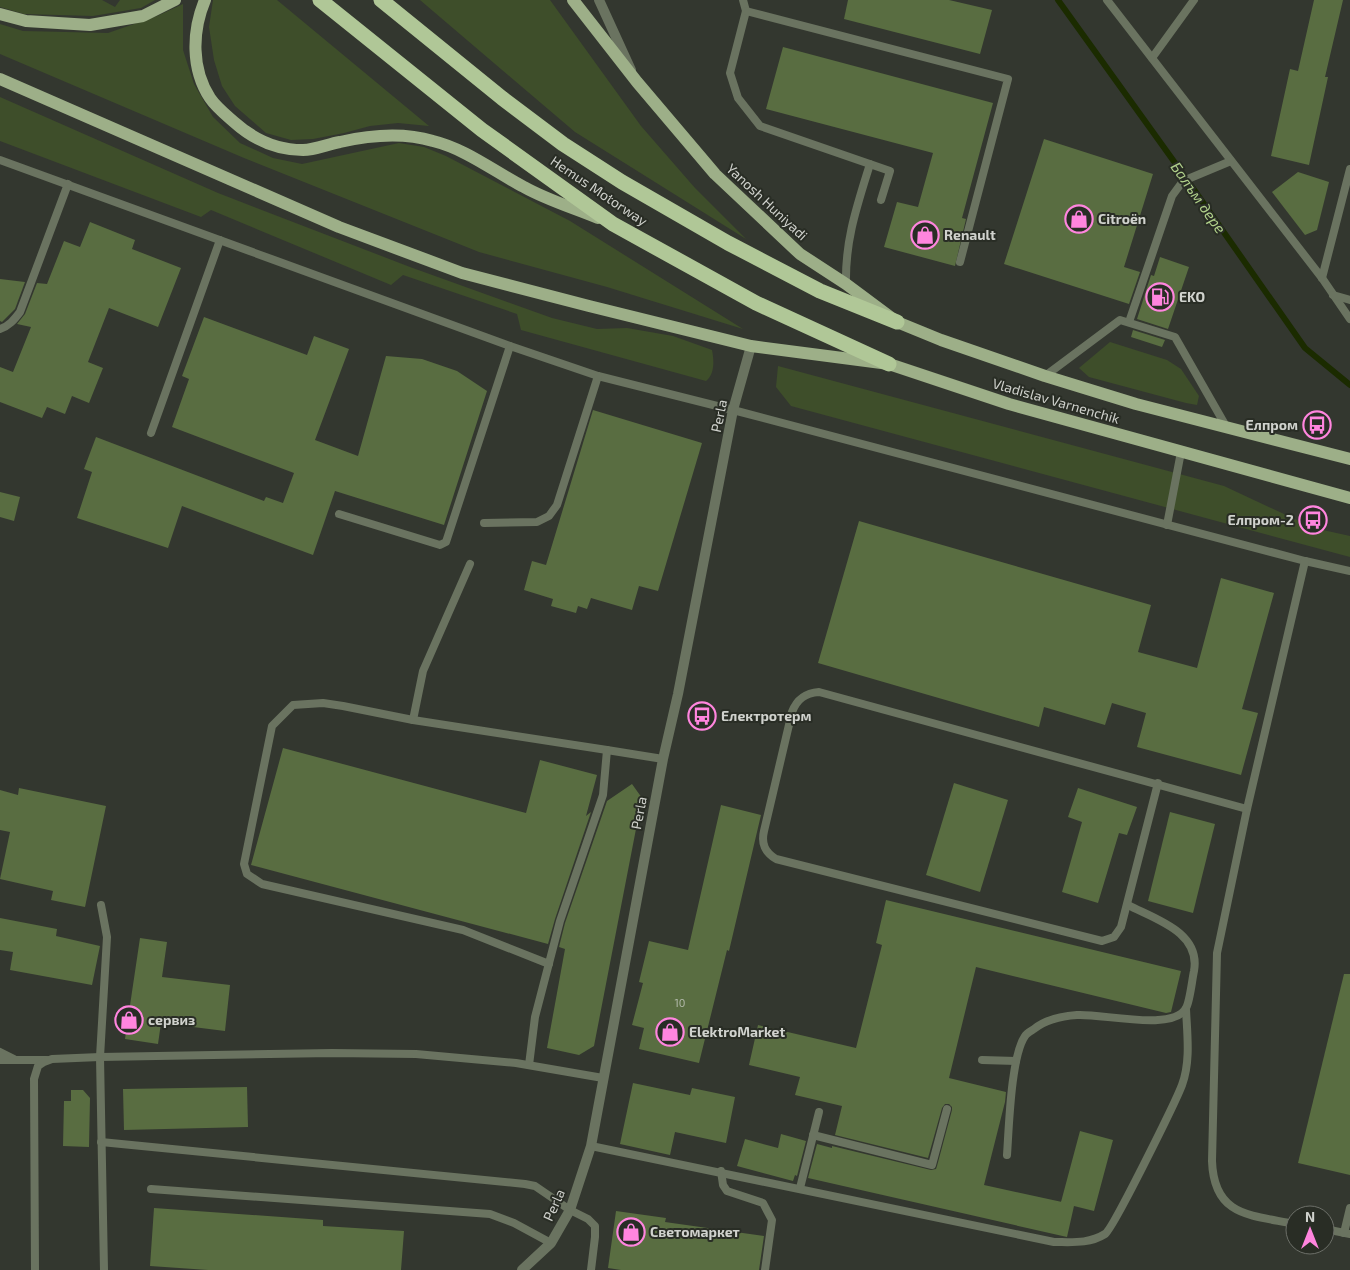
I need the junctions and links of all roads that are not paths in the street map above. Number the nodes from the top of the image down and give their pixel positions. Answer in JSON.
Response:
{"nodes":[{"id":1,"x":175,"y":0,"type":"edge"},
{"id":2,"x":205,"y":0,"type":"edge"},
{"id":3,"x":320,"y":0,"type":"edge"},
{"id":4,"x":381,"y":0,"type":"edge"},
{"id":5,"x":573,"y":0,"type":"edge"},
{"id":6,"x":599,"y":0,"type":"edge"},
{"id":7,"x":743,"y":0,"type":"edge"},
{"id":8,"x":1107,"y":0,"type":"edge"},
{"id":9,"x":1194,"y":0,"type":"edge"},
{"id":10,"x":746,"y":11,"type":"junction"},
{"id":11,"x":0,"y":14,"type":"edge"},
{"id":12,"x":1152,"y":58,"type":"junction"},
{"id":13,"x":0,"y":79,"type":"edge"},
{"id":14,"x":637,"y":82,"type":"junction"},
{"id":15,"x":0,"y":160,"type":"edge"},
{"id":16,"x":1231,"y":162,"type":"junction"},
{"id":17,"x":870,"y":164,"type":"junction"},
{"id":18,"x":1350,"y":169,"type":"edge"},
{"id":19,"x":68,"y":184,"type":"junction"},
{"id":20,"x":1348,"y":188,"type":"edge"},
{"id":21,"x":881,"y":200,"type":"dead end"},
{"id":22,"x":613,"y":224,"type":"junction"},
{"id":23,"x":220,"y":240,"type":"junction"},
{"id":24,"x":960,"y":262,"type":"dead end"},
{"id":25,"x":1322,"y":278,"type":"junction"},
{"id":26,"x":846,"y":284,"type":"junction"},
{"id":27,"x":1333,"y":296,"type":"junction"},
{"id":28,"x":1350,"y":300,"type":"edge"},
{"id":29,"x":1350,"y":319,"type":"edge"},
{"id":30,"x":897,"y":322,"type":"junction"},
{"id":31,"x":1129,"y":322,"type":"junction"},
{"id":32,"x":0,"y":330,"type":"edge"},
{"id":33,"x":510,"y":346,"type":"junction"},
{"id":34,"x":750,"y":346,"type":"junction"},
{"id":35,"x":889,"y":364,"type":"junction"},
{"id":36,"x":598,"y":376,"type":"junction"},
{"id":37,"x":1045,"y":376,"type":"junction"},
{"id":38,"x":733,"y":410,"type":"junction"},
{"id":39,"x":1227,"y":428,"type":"junction"},
{"id":40,"x":151,"y":433,"type":"dead end"},
{"id":41,"x":1181,"y":452,"type":"junction"},
{"id":42,"x":1350,"y":459,"type":"edge"},
{"id":43,"x":1350,"y":498,"type":"edge"},
{"id":44,"x":339,"y":514,"type":"dead end"},
{"id":45,"x":484,"y":523,"type":"dead end"},
{"id":46,"x":1167,"y":524,"type":"junction"},
{"id":47,"x":1305,"y":561,"type":"junction"},
{"id":48,"x":470,"y":564,"type":"dead end"},
{"id":49,"x":1350,"y":571,"type":"edge"},
{"id":50,"x":414,"y":720,"type":"junction"},
{"id":51,"x":607,"y":750,"type":"junction"},
{"id":52,"x":663,"y":759,"type":"junction"},
{"id":53,"x":1158,"y":783,"type":"junction"},
{"id":54,"x":1247,"y":809,"type":"junction"},
{"id":55,"x":101,"y":905,"type":"dead end"},
{"id":56,"x":1128,"y":905,"type":"junction"},
{"id":57,"x":549,"y":964,"type":"junction"},
{"id":58,"x":1186,"y":1008,"type":"junction"},
{"id":59,"x":0,"y":1052,"type":"edge"},
{"id":60,"x":100,"y":1057,"type":"junction"},
{"id":61,"x":0,"y":1060,"type":"edge"},
{"id":62,"x":16,"y":1060,"type":"junction"},
{"id":63,"x":52,"y":1060,"type":"junction"},
{"id":64,"x":982,"y":1060,"type":"dead end"},
{"id":65,"x":1016,"y":1061,"type":"junction"},
{"id":66,"x":529,"y":1065,"type":"junction"},
{"id":67,"x":603,"y":1078,"type":"junction"},
{"id":68,"x":947,"y":1109,"type":"dead end"},
{"id":69,"x":819,"y":1112,"type":"dead end"},
{"id":70,"x":813,"y":1135,"type":"junction"},
{"id":71,"x":101,"y":1142,"type":"junction"},
{"id":72,"x":591,"y":1146,"type":"junction"},
{"id":73,"x":1006,"y":1155,"type":"dead end"},
{"id":74,"x":721,"y":1171,"type":"junction"},
{"id":75,"x":800,"y":1188,"type":"junction"},
{"id":76,"x":151,"y":1189,"type":"dead end"},
{"id":77,"x":1350,"y":1208,"type":"edge"},
{"id":78,"x":570,"y":1210,"type":"junction"},
{"id":79,"x":1285,"y":1222,"type":"edge"},
{"id":80,"x":1347,"y":1234,"type":"edge"},
{"id":81,"x":551,"y":1243,"type":"junction"},
{"id":82,"x":35,"y":1270,"type":"edge"},
{"id":83,"x":104,"y":1270,"type":"edge"},
{"id":84,"x":522,"y":1270,"type":"edge"},
{"id":85,"x":591,"y":1270,"type":"edge"},
{"id":86,"x":765,"y":1270,"type":"edge"}],
"edges":[{"from":1,"to":11,"type":"main road"},
{"from":2,"to":22,"type":"main road"},
{"from":3,"to":22,"type":"highway","name":"Hemus Motorway"},
{"from":4,"to":30,"type":"highway","name":"Hemus Motorway"},
{"from":5,"to":14,"type":"main road","name":"Yanosh Huniyadi"},
{"from":6,"to":14,"type":"street"},
{"from":7,"to":10,"type":"lane"},
{"from":8,"to":12,"type":"lane"},
{"from":9,"to":12,"type":"lane"},
{"from":10,"to":17,"type":"lane"},
{"from":10,"to":24,"type":"lane"},
{"from":12,"to":16,"type":"lane"},
{"from":13,"to":34,"type":"main road","name":"Vladislav Varnenchik"},
{"from":14,"to":26,"type":"main road","name":"Yanosh Huniyadi"},
{"from":15,"to":19,"type":"lane"},
{"from":16,"to":25,"type":"lane"},
{"from":16,"to":31,"type":"lane"},
{"from":17,"to":21,"type":"lane"},
{"from":17,"to":26,"type":"lane"},
{"from":18,"to":20,"type":"lane"},
{"from":19,"to":23,"type":"lane"},
{"from":19,"to":32,"type":"lane"},
{"from":20,"to":25,"type":"lane"},
{"from":22,"to":35,"type":"highway","name":"Hemus Motorway"},
{"from":23,"to":33,"type":"lane"},
{"from":23,"to":40,"type":"lane"},
{"from":25,"to":27,"type":"lane"},
{"from":26,"to":30,"type":"main road","name":"Yanosh Huniyadi"},
{"from":27,"to":28,"type":"lane"},
{"from":27,"to":29,"type":"lane"},
{"from":30,"to":37,"type":"main road","name":"Vladislav Varnenchik"},
{"from":31,"to":37,"type":"lane"},
{"from":31,"to":39,"type":"lane"},
{"from":33,"to":36,"type":"lane"},
{"from":33,"to":44,"type":"lane"},
{"from":34,"to":35,"type":"main road","name":"Vladislav Varnenchik"},
{"from":34,"to":38,"type":"street","name":"Perla"},
{"from":35,"to":41,"type":"main road","name":"Vladislav Varnenchik"},
{"from":36,"to":38,"type":"lane"},
{"from":36,"to":45,"type":"lane"},
{"from":37,"to":39,"type":"main road","name":"Vladislav Varnenchik"},
{"from":38,"to":46,"type":"lane"},
{"from":38,"to":52,"type":"street","name":"Perla"},
{"from":39,"to":42,"type":"main road","name":"Vladislav Varnenchik"},
{"from":41,"to":43,"type":"main road","name":"Vladislav Varnenchik"},
{"from":41,"to":46,"type":"lane"},
{"from":46,"to":47,"type":"lane"},
{"from":47,"to":49,"type":"lane"},
{"from":47,"to":54,"type":"lane"},
{"from":48,"to":50,"type":"lane"},
{"from":50,"to":51,"type":"lane"},
{"from":50,"to":57,"type":"lane"},
{"from":51,"to":52,"type":"lane"},
{"from":51,"to":57,"type":"lane"},
{"from":52,"to":67,"type":"street","name":"Perla"},
{"from":53,"to":54,"type":"lane"},
{"from":53,"to":56,"type":"lane"},
{"from":53,"to":56,"type":"lane"},
{"from":54,"to":79,"type":"lane"},
{"from":55,"to":60,"type":"lane"},
{"from":56,"to":58,"type":"lane"},
{"from":57,"to":66,"type":"lane"},
{"from":58,"to":65,"type":"lane"},
{"from":58,"to":75,"type":"lane"},
{"from":59,"to":62,"type":"lane"},
{"from":60,"to":63,"type":"lane"},
{"from":60,"to":66,"type":"lane"},
{"from":60,"to":71,"type":"lane"},
{"from":61,"to":62,"type":"lane"},
{"from":62,"to":63,"type":"lane"},
{"from":63,"to":82,"type":"lane"},
{"from":64,"to":65,"type":"lane"},
{"from":65,"to":73,"type":"lane"},
{"from":66,"to":67,"type":"lane"},
{"from":67,"to":72,"type":"street","name":"Perla"},
{"from":68,"to":70,"type":"lane"},
{"from":69,"to":70,"type":"lane"},
{"from":70,"to":75,"type":"lane"},
{"from":71,"to":78,"type":"lane"},
{"from":71,"to":83,"type":"lane"},
{"from":72,"to":74,"type":"lane"},
{"from":72,"to":78,"type":"street","name":"Perla"},
{"from":74,"to":75,"type":"lane"},
{"from":74,"to":86,"type":"lane"},
{"from":76,"to":81,"type":"lane"},
{"from":77,"to":80,"type":"lane"},
{"from":78,"to":81,"type":"street","name":"Perla"},
{"from":78,"to":85,"type":"lane"},
{"from":81,"to":84,"type":"street","name":"Perla"}]}
